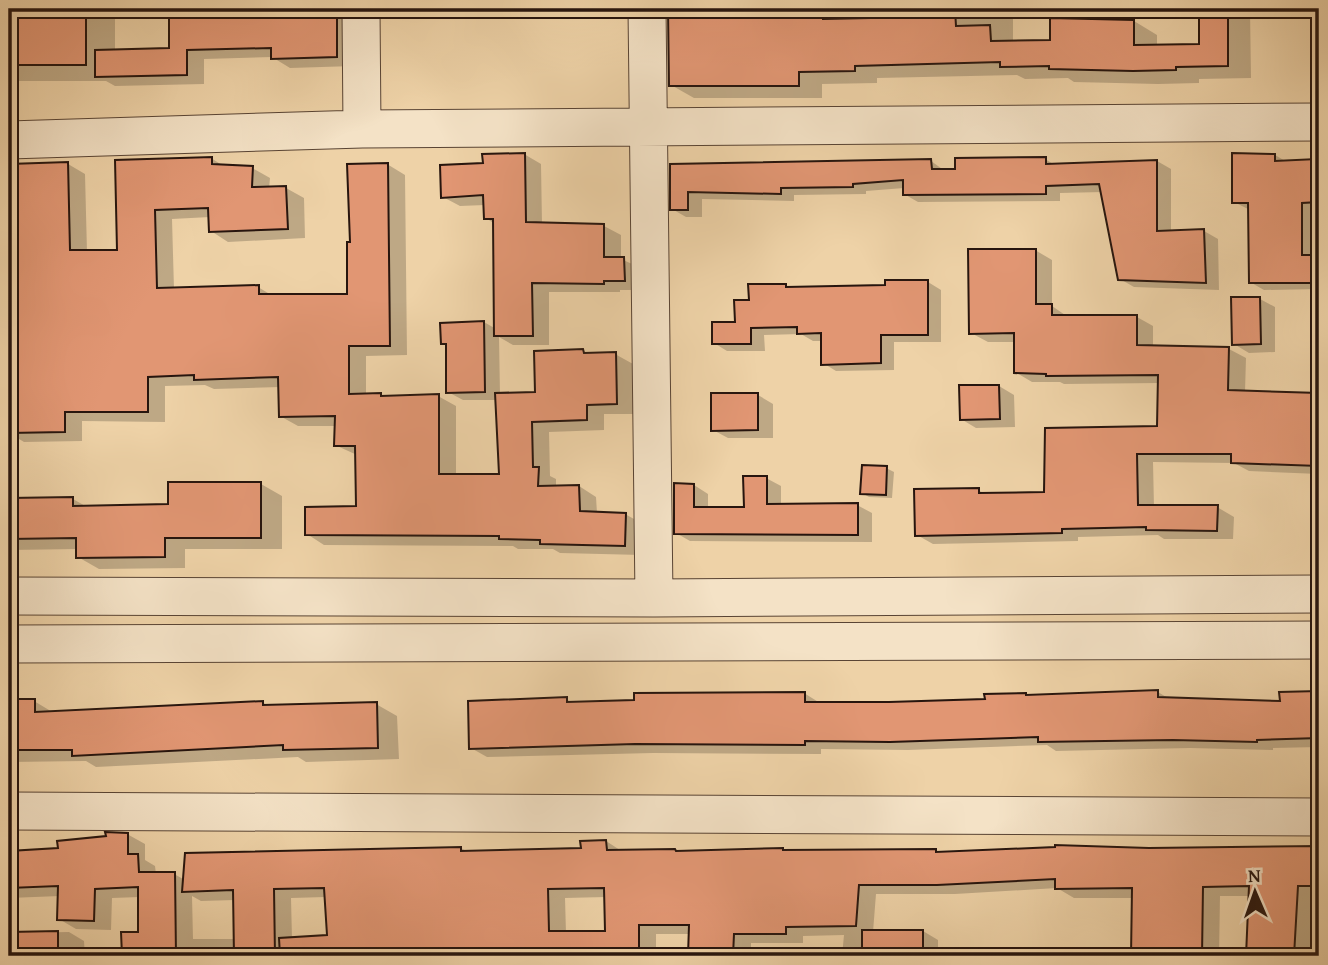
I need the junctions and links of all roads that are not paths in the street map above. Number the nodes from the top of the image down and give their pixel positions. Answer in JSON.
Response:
{"nodes":[{"id":1,"x":361,"y":9,"type":"edge"},
{"id":2,"x":647,"y":9,"type":"edge"},
{"id":3,"x":1319,"y":122,"type":"edge"},
{"id":4,"x":648,"y":128,"type":"junction"},
{"id":5,"x":362,"y":129,"type":"junction"},
{"id":6,"x":9,"y":140,"type":"edge"},
{"id":7,"x":1319,"y":594,"type":"edge"},
{"id":8,"x":9,"y":596,"type":"edge"},
{"id":9,"x":654,"y":598,"type":"junction"},
{"id":10,"x":1319,"y":640,"type":"edge"},
{"id":11,"x":9,"y":644,"type":"edge"},
{"id":12,"x":9,"y":811,"type":"edge"},
{"id":13,"x":1319,"y":817,"type":"edge"}],
"edges":[{"from":1,"to":5,"type":"street"},
{"from":2,"to":4,"type":"street"},
{"from":3,"to":4,"type":"street"},
{"from":4,"to":5,"type":"street"},
{"from":4,"to":9,"type":"street"},
{"from":5,"to":6,"type":"street"},
{"from":7,"to":9,"type":"street"},
{"from":8,"to":9,"type":"street"},
{"from":10,"to":11,"type":"street"},
{"from":12,"to":13,"type":"street"}]}
